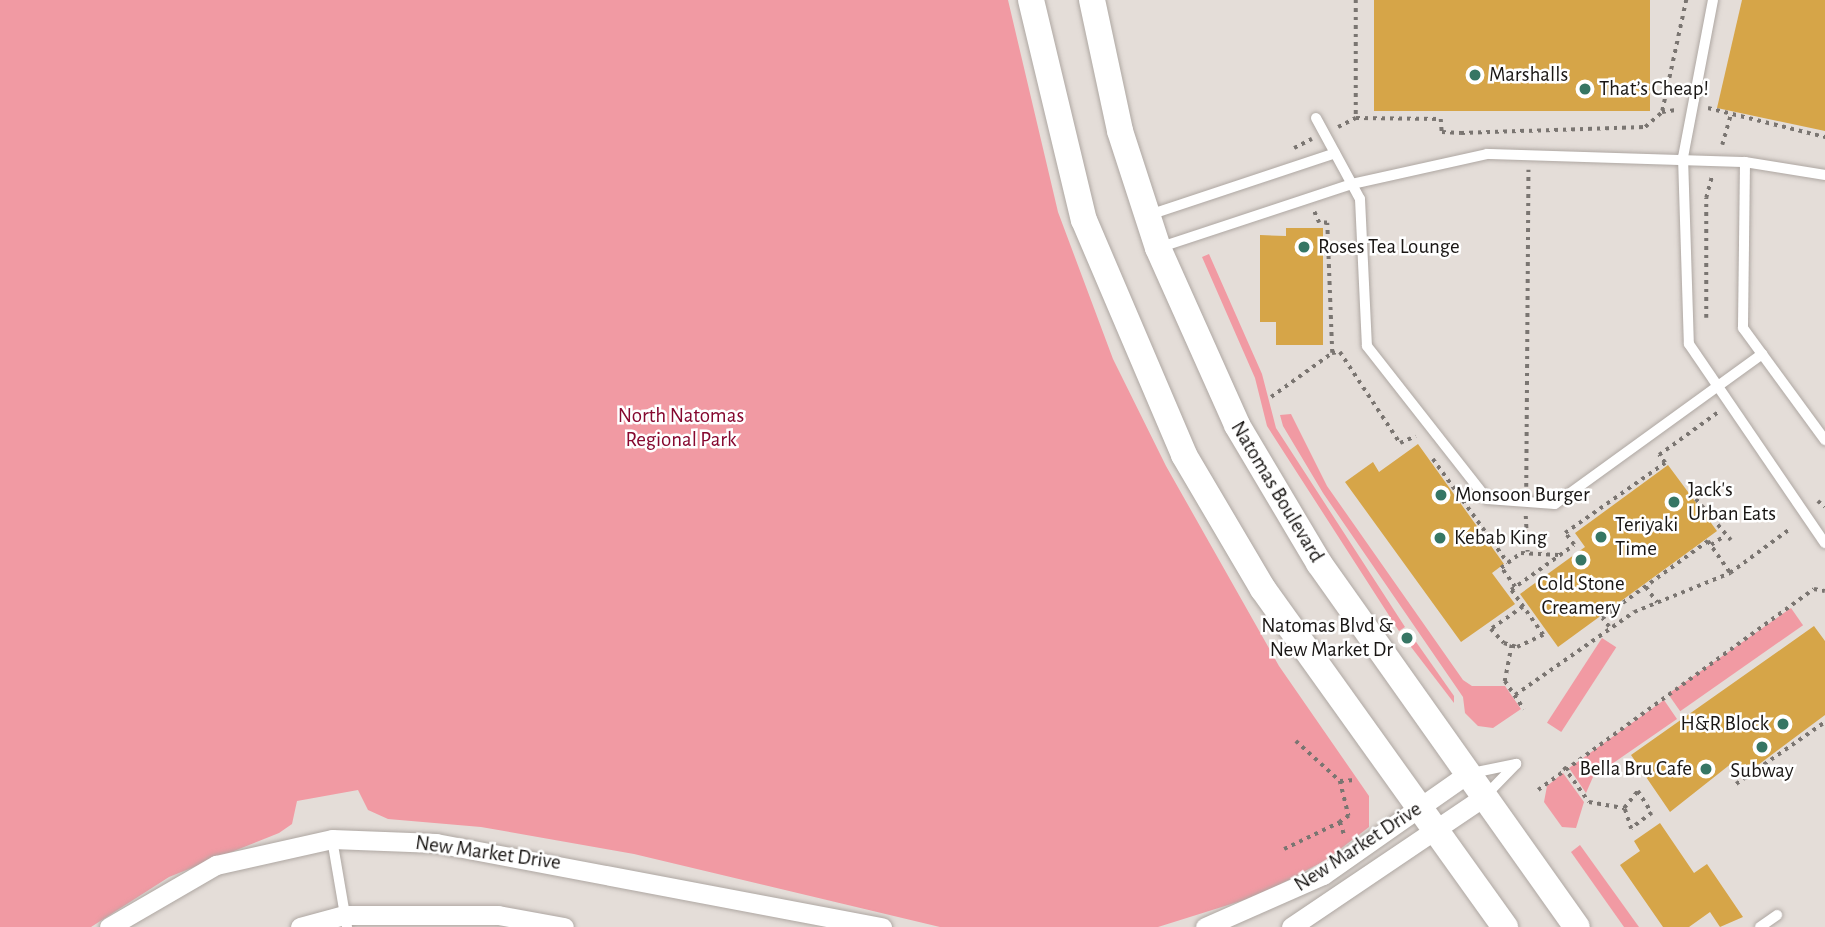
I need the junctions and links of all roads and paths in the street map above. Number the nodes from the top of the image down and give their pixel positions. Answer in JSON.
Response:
{"nodes":[{"id":1,"x":1031,"y":0,"type":"edge"},
{"id":2,"x":1092,"y":0,"type":"edge"},
{"id":3,"x":1356,"y":0,"type":"edge"},
{"id":4,"x":1686,"y":0,"type":"edge"},
{"id":5,"x":1713,"y":0,"type":"edge"},
{"id":6,"x":1693,"y":108,"type":"junction"},
{"id":7,"x":1662,"y":112,"type":"junction"},
{"id":8,"x":1316,"y":118,"type":"dead end"},
{"id":9,"x":1356,"y":118,"type":"junction"},
{"id":10,"x":1560,"y":130,"type":"junction"},
{"id":11,"x":1324,"y":134,"type":"junction"},
{"id":12,"x":1825,"y":137,"type":"edge"},
{"id":13,"x":1335,"y":153,"type":"junction"},
{"id":14,"x":1560,"y":155,"type":"junction"},
{"id":15,"x":1683,"y":157,"type":"junction"},
{"id":16,"x":1745,"y":162,"type":"junction"},
{"id":17,"x":1296,"y":166,"type":"junction"},
{"id":18,"x":1825,"y":175,"type":"edge"},
{"id":19,"x":1352,"y":184,"type":"junction"},
{"id":20,"x":1308,"y":197,"type":"junction"},
{"id":21,"x":1147,"y":216,"type":"junction"},
{"id":22,"x":1158,"y":248,"type":"junction"},
{"id":23,"x":1332,"y":353,"type":"junction"},
{"id":24,"x":1762,"y":354,"type":"junction"},
{"id":25,"x":1720,"y":388,"type":"junction"},
{"id":26,"x":1271,"y":397,"type":"dead end"},
{"id":27,"x":1730,"y":403,"type":"junction"},
{"id":28,"x":1825,"y":440,"type":"edge"},
{"id":29,"x":1423,"y":444,"type":"dead end"},
{"id":30,"x":1430,"y":455,"type":"dead end"},
{"id":31,"x":1701,"y":495,"type":"dead end"},
{"id":32,"x":1526,"y":502,"type":"junction"},
{"id":33,"x":1790,"y":529,"type":"dead end"},
{"id":34,"x":1723,"y":537,"type":"junction"},
{"id":35,"x":1731,"y":540,"type":"dead end"},
{"id":36,"x":1825,"y":543,"type":"edge"},
{"id":37,"x":1710,"y":545,"type":"junction"},
{"id":38,"x":1528,"y":552,"type":"junction"},
{"id":39,"x":1561,"y":555,"type":"junction"},
{"id":40,"x":1508,"y":563,"type":"junction"},
{"id":41,"x":1730,"y":573,"type":"junction"},
{"id":42,"x":1515,"y":587,"type":"junction"},
{"id":43,"x":1646,"y":587,"type":"junction"},
{"id":44,"x":1825,"y":591,"type":"edge"},
{"id":45,"x":1657,"y":602,"type":"junction"},
{"id":46,"x":1523,"y":607,"type":"junction"},
{"id":47,"x":1609,"y":628,"type":"junction"},
{"id":48,"x":1512,"y":645,"type":"junction"},
{"id":49,"x":1515,"y":695,"type":"junction"},
{"id":50,"x":1524,"y":709,"type":"dead end"},
{"id":51,"x":1825,"y":722,"type":"edge"},
{"id":52,"x":1296,"y":741,"type":"dead end"},
{"id":53,"x":1564,"y":767,"type":"junction"},
{"id":54,"x":1467,"y":774,"type":"junction"},
{"id":55,"x":1356,"y":780,"type":"dead end"},
{"id":56,"x":1340,"y":781,"type":"junction"},
{"id":57,"x":1736,"y":784,"type":"dead end"},
{"id":58,"x":1538,"y":790,"type":"dead end"},
{"id":59,"x":1484,"y":797,"type":"junction"},
{"id":60,"x":1419,"y":807,"type":"junction"},
{"id":61,"x":1624,"y":808,"type":"junction"},
{"id":62,"x":1340,"y":822,"type":"junction"},
{"id":63,"x":1437,"y":831,"type":"junction"},
{"id":64,"x":332,"y":839,"type":"junction"},
{"id":65,"x":1348,"y":842,"type":"dead end"},
{"id":66,"x":1283,"y":849,"type":"dead end"},
{"id":67,"x":1777,"y":915,"type":"dead end"},
{"id":68,"x":346,"y":921,"type":"edge"},
{"id":69,"x":109,"y":927,"type":"edge"},
{"id":70,"x":300,"y":927,"type":"edge"},
{"id":71,"x":564,"y":927,"type":"edge"},
{"id":72,"x":882,"y":927,"type":"edge"},
{"id":73,"x":1205,"y":927,"type":"edge"},
{"id":74,"x":1292,"y":927,"type":"edge"},
{"id":75,"x":1505,"y":927,"type":"edge"},
{"id":76,"x":1577,"y":927,"type":"edge"},
{"id":77,"x":1760,"y":927,"type":"edge"}],
"edges":[{"from":1,"to":60,"type":"main road"},
{"from":2,"to":21,"type":"main road","name":"Natomas Boulevard"},
{"from":3,"to":9,"type":"path"},
{"from":4,"to":7,"type":"path"},
{"from":5,"to":6,"type":"lane"},
{"from":6,"to":7,"type":"path"},
{"from":6,"to":12,"type":"path"},
{"from":6,"to":15,"type":"lane"},
{"from":7,"to":10,"type":"path"},
{"from":8,"to":11,"type":"lane"},
{"from":9,"to":10,"type":"path"},
{"from":9,"to":11,"type":"path"},
{"from":10,"to":14,"type":"path"},
{"from":11,"to":13,"type":"lane"},
{"from":11,"to":17,"type":"path"},
{"from":13,"to":17,"type":"lane"},
{"from":13,"to":19,"type":"lane"},
{"from":14,"to":15,"type":"lane"},
{"from":14,"to":19,"type":"lane"},
{"from":14,"to":32,"type":"path"},
{"from":15,"to":16,"type":"lane"},
{"from":15,"to":25,"type":"lane"},
{"from":16,"to":18,"type":"lane"},
{"from":16,"to":24,"type":"lane"},
{"from":17,"to":21,"type":"lane"},
{"from":19,"to":20,"type":"lane"},
{"from":19,"to":32,"type":"lane"},
{"from":20,"to":22,"type":"lane"},
{"from":20,"to":23,"type":"path"},
{"from":21,"to":22,"type":"main road","name":"Natomas Boulevard"},
{"from":22,"to":54,"type":"main road","name":"Natomas Boulevard"},
{"from":23,"to":26,"type":"path"},
{"from":23,"to":29,"type":"path"},
{"from":24,"to":25,"type":"lane"},
{"from":24,"to":28,"type":"lane"},
{"from":25,"to":27,"type":"lane"},
{"from":25,"to":32,"type":"lane"},
{"from":27,"to":36,"type":"lane"},
{"from":27,"to":39,"type":"path"},
{"from":30,"to":40,"type":"path"},
{"from":31,"to":34,"type":"path"},
{"from":32,"to":38,"type":"path"},
{"from":33,"to":41,"type":"path"},
{"from":34,"to":35,"type":"path"},
{"from":34,"to":37,"type":"path"},
{"from":37,"to":41,"type":"path"},
{"from":37,"to":43,"type":"path"},
{"from":38,"to":39,"type":"path"},
{"from":38,"to":40,"type":"path"},
{"from":39,"to":42,"type":"path"},
{"from":40,"to":42,"type":"path"},
{"from":41,"to":45,"type":"path"},
{"from":42,"to":46,"type":"path"},
{"from":43,"to":45,"type":"path"},
{"from":43,"to":47,"type":"path"},
{"from":44,"to":53,"type":"path"},
{"from":45,"to":47,"type":"path"},
{"from":46,"to":48,"type":"path"},
{"from":46,"to":48,"type":"path"},
{"from":47,"to":49,"type":"path"},
{"from":48,"to":49,"type":"path"},
{"from":49,"to":50,"type":"path"},
{"from":51,"to":57,"type":"path"},
{"from":52,"to":56,"type":"path"},
{"from":53,"to":58,"type":"path"},
{"from":53,"to":61,"type":"path"},
{"from":54,"to":59,"type":"main road","name":"Natomas Boulevard"},
{"from":54,"to":59,"type":"lane"},
{"from":54,"to":60,"type":"street","name":"New Market Drive"},
{"from":55,"to":56,"type":"path"},
{"from":56,"to":62,"type":"path"},
{"from":59,"to":63,"type":"street","name":"New Market Drive"},
{"from":59,"to":76,"type":"main road","name":"Natomas Boulevard"},
{"from":60,"to":63,"type":"main road"},
{"from":60,"to":73,"type":"street","name":"New Market Drive"},
{"from":61,"to":61,"type":"path"},
{"from":62,"to":65,"type":"path"},
{"from":62,"to":66,"type":"path"},
{"from":63,"to":74,"type":"street","name":"New Market Drive"},
{"from":63,"to":75,"type":"main road"},
{"from":64,"to":68,"type":"lane"},
{"from":64,"to":69,"type":"street","name":"New Market Drive"},
{"from":64,"to":72,"type":"street","name":"New Market Drive"},
{"from":67,"to":77,"type":"lane"},
{"from":68,"to":70,"type":"street"},
{"from":68,"to":71,"type":"street"}]}
